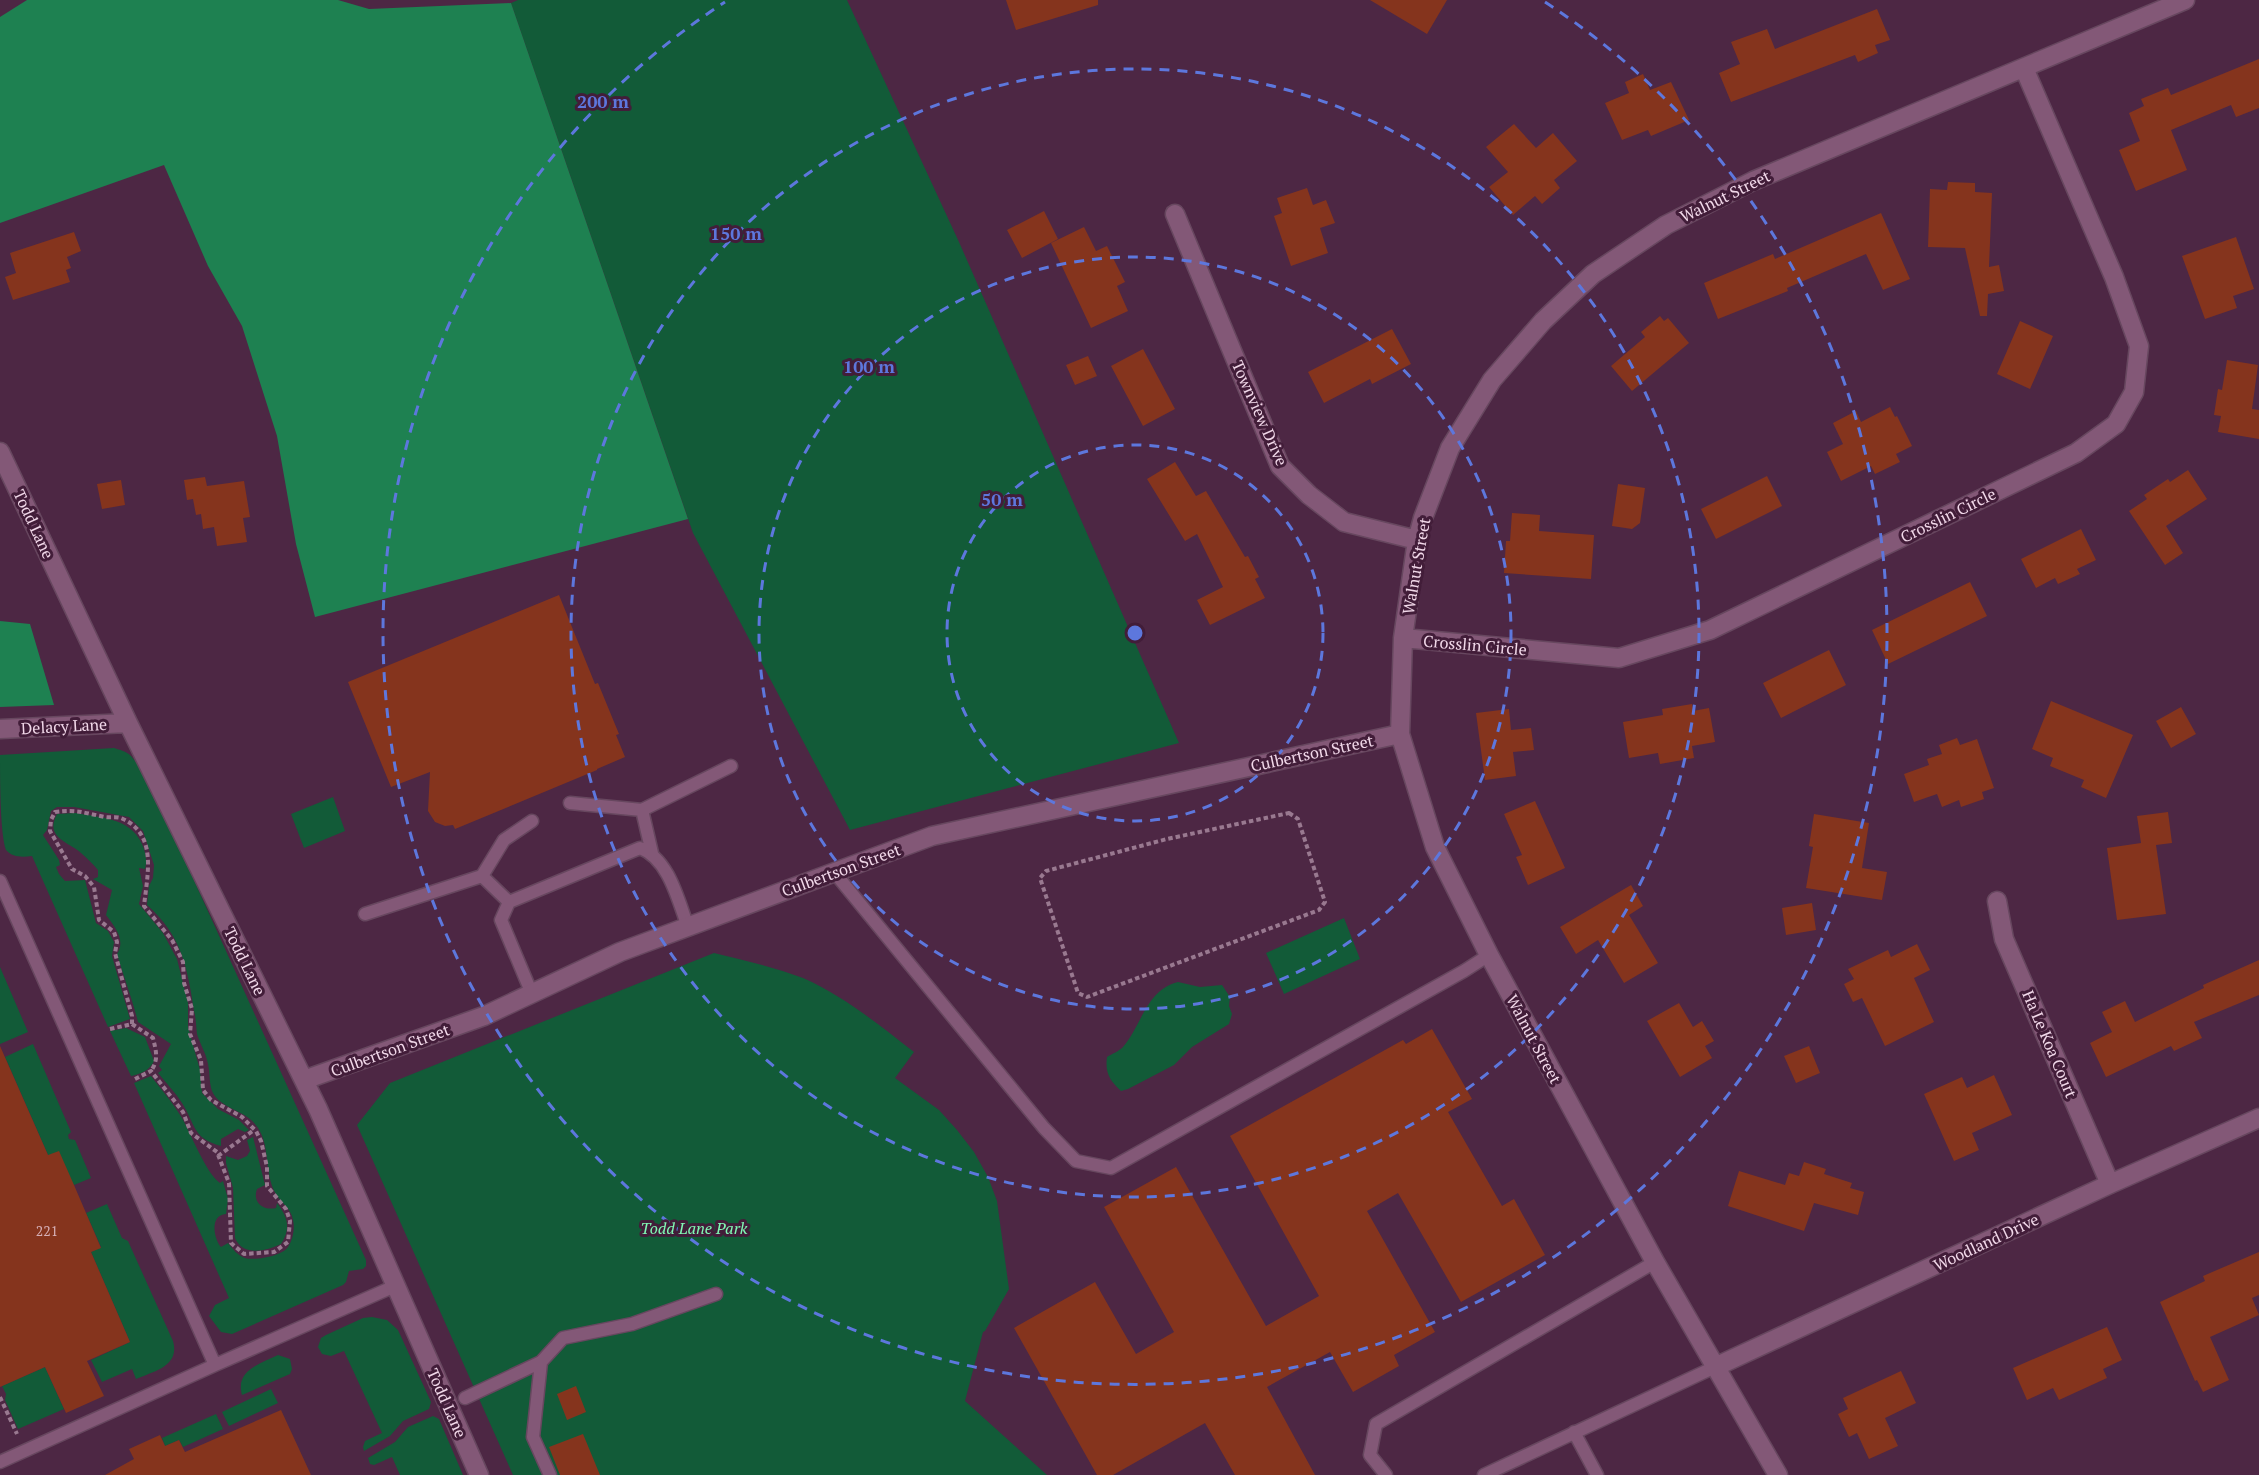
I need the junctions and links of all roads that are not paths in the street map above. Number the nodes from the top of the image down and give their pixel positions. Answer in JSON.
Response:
{"nodes":[{"id":1,"x":2185,"y":0,"type":"edge"},
{"id":2,"x":2024,"y":68,"type":"junction"},
{"id":3,"x":1176,"y":214,"type":"dead end"},
{"id":4,"x":0,"y":452,"type":"edge"},
{"id":5,"x":1417,"y":540,"type":"junction"},
{"id":6,"x":1403,"y":638,"type":"junction"},
{"id":7,"x":128,"y":723,"type":"junction"},
{"id":8,"x":0,"y":729,"type":"edge"},
{"id":9,"x":1400,"y":734,"type":"junction"},
{"id":10,"x":731,"y":766,"type":"dead end"},
{"id":11,"x":570,"y":803,"type":"dead end"},
{"id":12,"x":642,"y":810,"type":"junction"},
{"id":13,"x":532,"y":821,"type":"dead end"},
{"id":14,"x":646,"y":850,"type":"junction"},
{"id":15,"x":834,"y":872,"type":"junction"},
{"id":16,"x":482,"y":876,"type":"junction"},
{"id":17,"x":0,"y":881,"type":"edge"},
{"id":18,"x":1997,"y":901,"type":"dead end"},
{"id":19,"x":509,"y":902,"type":"junction"},
{"id":20,"x":365,"y":914,"type":"dead end"},
{"id":21,"x":688,"y":927,"type":"junction"},
{"id":22,"x":1489,"y":956,"type":"junction"},
{"id":23,"x":532,"y":994,"type":"junction"},
{"id":24,"x":304,"y":1080,"type":"junction"},
{"id":25,"x":2259,"y":1118,"type":"edge"},
{"id":26,"x":2110,"y":1184,"type":"junction"},
{"id":27,"x":1655,"y":1262,"type":"junction"},
{"id":28,"x":395,"y":1287,"type":"junction"},
{"id":29,"x":716,"y":1294,"type":"dead end"},
{"id":30,"x":541,"y":1362,"type":"junction"},
{"id":31,"x":214,"y":1365,"type":"junction"},
{"id":32,"x":1715,"y":1367,"type":"junction"},
{"id":33,"x":465,"y":1398,"type":"dead end"},
{"id":34,"x":1574,"y":1432,"type":"junction"},
{"id":35,"x":0,"y":1462,"type":"edge"},
{"id":36,"x":479,"y":1475,"type":"edge"},
{"id":37,"x":550,"y":1475,"type":"edge"},
{"id":38,"x":1386,"y":1475,"type":"edge"},
{"id":39,"x":1484,"y":1475,"type":"edge"},
{"id":40,"x":1597,"y":1475,"type":"edge"},
{"id":41,"x":1778,"y":1475,"type":"edge"}],
"edges":[{"from":1,"to":2,"type":"street","name":"Walnut Street"},
{"from":2,"to":5,"type":"street","name":"Walnut Street"},
{"from":2,"to":6,"type":"street","name":"Crosslin Circle"},
{"from":3,"to":5,"type":"street","name":"Townview Drive"},
{"from":4,"to":7,"type":"street","name":"Todd Lane"},
{"from":5,"to":6,"type":"street","name":"Walnut Street"},
{"from":6,"to":9,"type":"street","name":"Walnut Street"},
{"from":7,"to":8,"type":"street","name":"Delacy Lane"},
{"from":7,"to":24,"type":"street","name":"Todd Lane"},
{"from":9,"to":15,"type":"street","name":"Culbertson Street"},
{"from":9,"to":22,"type":"street","name":"Walnut Street"},
{"from":10,"to":12,"type":"lane"},
{"from":11,"to":12,"type":"lane"},
{"from":12,"to":14,"type":"lane"},
{"from":13,"to":16,"type":"lane"},
{"from":14,"to":19,"type":"lane"},
{"from":14,"to":21,"type":"lane"},
{"from":15,"to":21,"type":"street","name":"Culbertson Street"},
{"from":15,"to":22,"type":"lane"},
{"from":16,"to":19,"type":"lane"},
{"from":16,"to":20,"type":"lane"},
{"from":17,"to":31,"type":"lane"},
{"from":18,"to":26,"type":"street","name":"Ha Le Koa Court"},
{"from":19,"to":23,"type":"lane"},
{"from":21,"to":23,"type":"street","name":"Culbertson Street"},
{"from":22,"to":27,"type":"street","name":"Walnut Street"},
{"from":23,"to":24,"type":"street","name":"Culbertson Street"},
{"from":24,"to":28,"type":"street","name":"Todd Lane"},
{"from":25,"to":26,"type":"street","name":"Woodland Drive"},
{"from":26,"to":32,"type":"street","name":"Woodland Drive"},
{"from":27,"to":32,"type":"street","name":"Walnut Street"},
{"from":27,"to":38,"type":"lane"},
{"from":28,"to":31,"type":"lane"},
{"from":28,"to":36,"type":"street","name":"Todd Lane"},
{"from":29,"to":30,"type":"lane"},
{"from":30,"to":33,"type":"lane"},
{"from":30,"to":37,"type":"lane"},
{"from":31,"to":35,"type":"lane"},
{"from":32,"to":34,"type":"lane"},
{"from":32,"to":41,"type":"street","name":"Walnut Street"},
{"from":34,"to":39,"type":"lane"},
{"from":34,"to":40,"type":"lane"}]}
